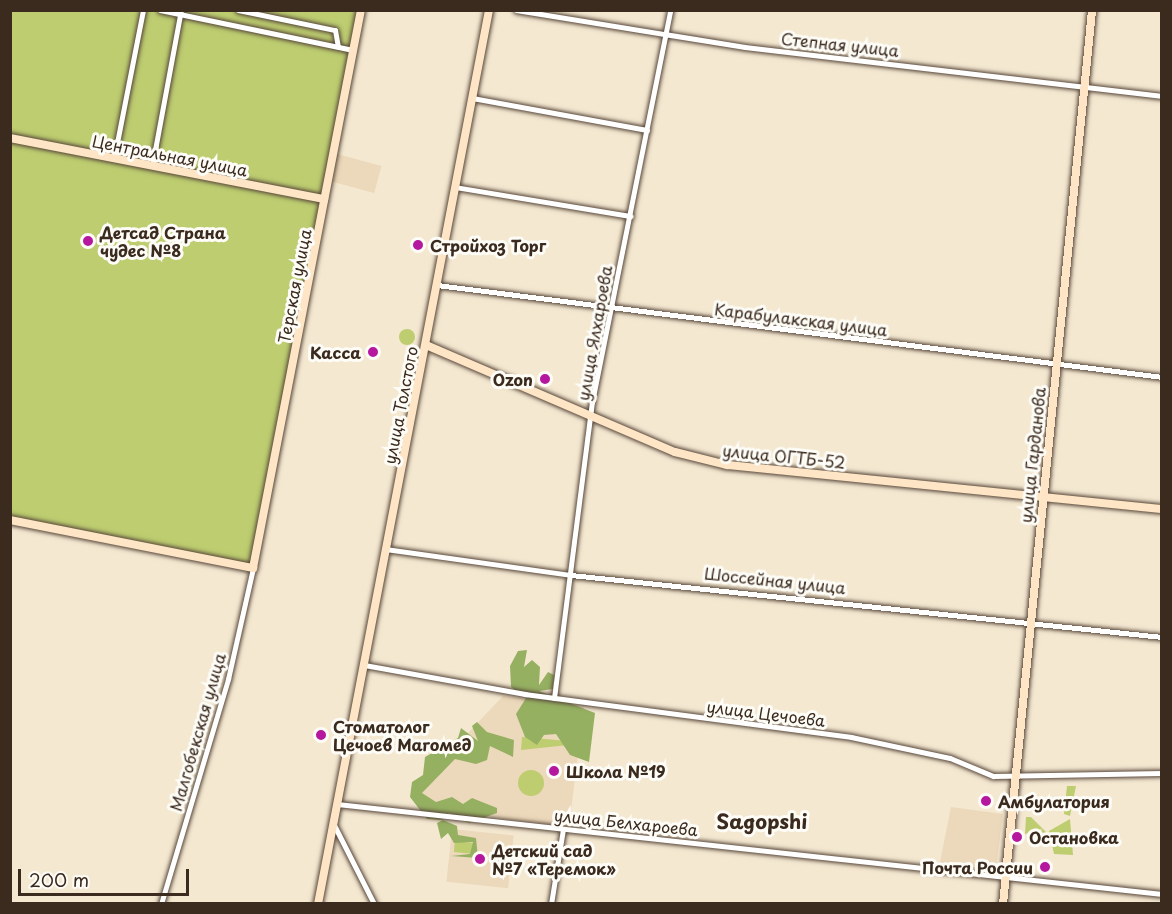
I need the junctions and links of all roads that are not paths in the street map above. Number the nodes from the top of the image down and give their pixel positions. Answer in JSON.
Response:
{"nodes":[{"id":1,"x":143,"y":10,"type":"edge"},
{"id":2,"x":160,"y":10,"type":"edge"},
{"id":3,"x":237,"y":10,"type":"edge"},
{"id":4,"x":361,"y":10,"type":"edge"},
{"id":5,"x":489,"y":10,"type":"edge"},
{"id":6,"x":516,"y":10,"type":"edge"},
{"id":7,"x":670,"y":10,"type":"edge"},
{"id":8,"x":1092,"y":10,"type":"edge"},
{"id":9,"x":181,"y":13,"type":"edge"},
{"id":10,"x":664,"y":35,"type":"junction"},
{"id":11,"x":338,"y":47,"type":"junction"},
{"id":12,"x":353,"y":50,"type":"junction"},
{"id":13,"x":1082,"y":87,"type":"junction"},
{"id":14,"x":1161,"y":96,"type":"edge"},
{"id":15,"x":472,"y":98,"type":"junction"},
{"id":16,"x":647,"y":130,"type":"junction"},
{"id":17,"x":10,"y":138,"type":"edge"},
{"id":18,"x":114,"y":158,"type":"junction"},
{"id":19,"x":152,"y":166,"type":"junction"},
{"id":20,"x":455,"y":187,"type":"junction"},
{"id":21,"x":324,"y":199,"type":"junction"},
{"id":22,"x":631,"y":216,"type":"junction"},
{"id":23,"x":436,"y":285,"type":"junction"},
{"id":24,"x":611,"y":309,"type":"junction"},
{"id":25,"x":426,"y":345,"type":"junction"},
{"id":26,"x":1056,"y":364,"type":"junction"},
{"id":27,"x":1161,"y":377,"type":"edge"},
{"id":28,"x":594,"y":415,"type":"junction"},
{"id":29,"x":1041,"y":494,"type":"junction"},
{"id":30,"x":1161,"y":509,"type":"edge"},
{"id":31,"x":10,"y":520,"type":"edge"},
{"id":32,"x":386,"y":549,"type":"junction"},
{"id":33,"x":253,"y":568,"type":"junction"},
{"id":34,"x":571,"y":575,"type":"junction"},
{"id":35,"x":1031,"y":620,"type":"junction"},
{"id":36,"x":1161,"y":637,"type":"edge"},
{"id":37,"x":364,"y":665,"type":"junction"},
{"id":38,"x":554,"y":698,"type":"junction"},
{"id":39,"x":1161,"y":773,"type":"edge"},
{"id":40,"x":1016,"y":778,"type":"junction"},
{"id":41,"x":338,"y":804,"type":"junction"},
{"id":42,"x":334,"y":825,"type":"junction"},
{"id":43,"x":563,"y":829,"type":"junction"},
{"id":44,"x":1006,"y":878,"type":"junction"},
{"id":45,"x":1161,"y":894,"type":"edge"},
{"id":46,"x":160,"y":903,"type":"edge"},
{"id":47,"x":318,"y":903,"type":"edge"},
{"id":48,"x":374,"y":903,"type":"edge"},
{"id":49,"x":551,"y":903,"type":"edge"},
{"id":50,"x":1003,"y":903,"type":"edge"}],
"edges":[{"from":1,"to":18,"type":"street"},
{"from":2,"to":9,"type":"street"},
{"from":3,"to":11,"type":"street"},
{"from":4,"to":12,"type":"street","name":"Терская улица"},
{"from":5,"to":15,"type":"street","name":"улица Толстого"},
{"from":6,"to":10,"type":"street","name":"Степная улица"},
{"from":7,"to":10,"type":"street","name":"улица Ялхароева"},
{"from":8,"to":13,"type":"street","name":"улица Гарданова"},
{"from":9,"to":11,"type":"street"},
{"from":9,"to":19,"type":"street"},
{"from":10,"to":13,"type":"street","name":"Степная улица"},
{"from":10,"to":16,"type":"street","name":"улица Ялхароева"},
{"from":11,"to":12,"type":"street"},
{"from":12,"to":21,"type":"street","name":"Терская улица"},
{"from":13,"to":14,"type":"street","name":"Степная улица"},
{"from":13,"to":26,"type":"street","name":"улица Гарданова"},
{"from":15,"to":16,"type":"street"},
{"from":15,"to":20,"type":"street","name":"улица Толстого"},
{"from":16,"to":22,"type":"street","name":"улица Ялхароева"},
{"from":17,"to":18,"type":"street","name":"Центральная улица"},
{"from":18,"to":19,"type":"street","name":"Центральная улица"},
{"from":19,"to":21,"type":"street","name":"Центральная улица"},
{"from":20,"to":22,"type":"street"},
{"from":20,"to":23,"type":"street","name":"улица Толстого"},
{"from":21,"to":33,"type":"street","name":"Терская улица"},
{"from":22,"to":24,"type":"street","name":"улица Ялхароева"},
{"from":23,"to":24,"type":"street","name":"Карабулакская улица"},
{"from":23,"to":25,"type":"street","name":"улица Толстого"},
{"from":24,"to":26,"type":"street","name":"Карабулакская улица"},
{"from":24,"to":28,"type":"street","name":"улица Ялхароева"},
{"from":25,"to":28,"type":"street","name":"улица ОГТБ-52"},
{"from":25,"to":32,"type":"street","name":"улица Толстого"},
{"from":26,"to":27,"type":"street","name":"Карабулакская улица"},
{"from":26,"to":29,"type":"street","name":"улица Гарданова"},
{"from":28,"to":29,"type":"street","name":"улица ОГТБ-52"},
{"from":28,"to":34,"type":"street","name":"улица Ялхароева"},
{"from":29,"to":30,"type":"street","name":"улица ОГТБ-52"},
{"from":29,"to":35,"type":"street","name":"улица Гарданова"},
{"from":31,"to":33,"type":"street"},
{"from":32,"to":34,"type":"street","name":"Шоссейная улица"},
{"from":32,"to":37,"type":"street","name":"улица Толстого"},
{"from":33,"to":46,"type":"street","name":"Малгобекская улица"},
{"from":34,"to":35,"type":"street","name":"Шоссейная улица"},
{"from":34,"to":38,"type":"street","name":"улица Ялхароева"},
{"from":35,"to":36,"type":"street","name":"Шоссейная улица"},
{"from":35,"to":40,"type":"street","name":"улица Гарданова"},
{"from":37,"to":38,"type":"street","name":"улица Цечоева"},
{"from":37,"to":41,"type":"street","name":"улица Толстого"},
{"from":38,"to":40,"type":"street","name":"улица Цечоева"},
{"from":39,"to":40,"type":"street","name":"улица Цечоева"},
{"from":40,"to":44,"type":"street","name":"улица Гарданова"},
{"from":41,"to":42,"type":"street"},
{"from":41,"to":43,"type":"street","name":"улица Белхароева"},
{"from":41,"to":47,"type":"street"},
{"from":42,"to":47,"type":"street"},
{"from":42,"to":48,"type":"street"},
{"from":43,"to":44,"type":"street","name":"улица Белхароева"},
{"from":43,"to":49,"type":"street"},
{"from":44,"to":45,"type":"street","name":"улица Белхароева"},
{"from":44,"to":50,"type":"street","name":"улица Гарданова"}]}
